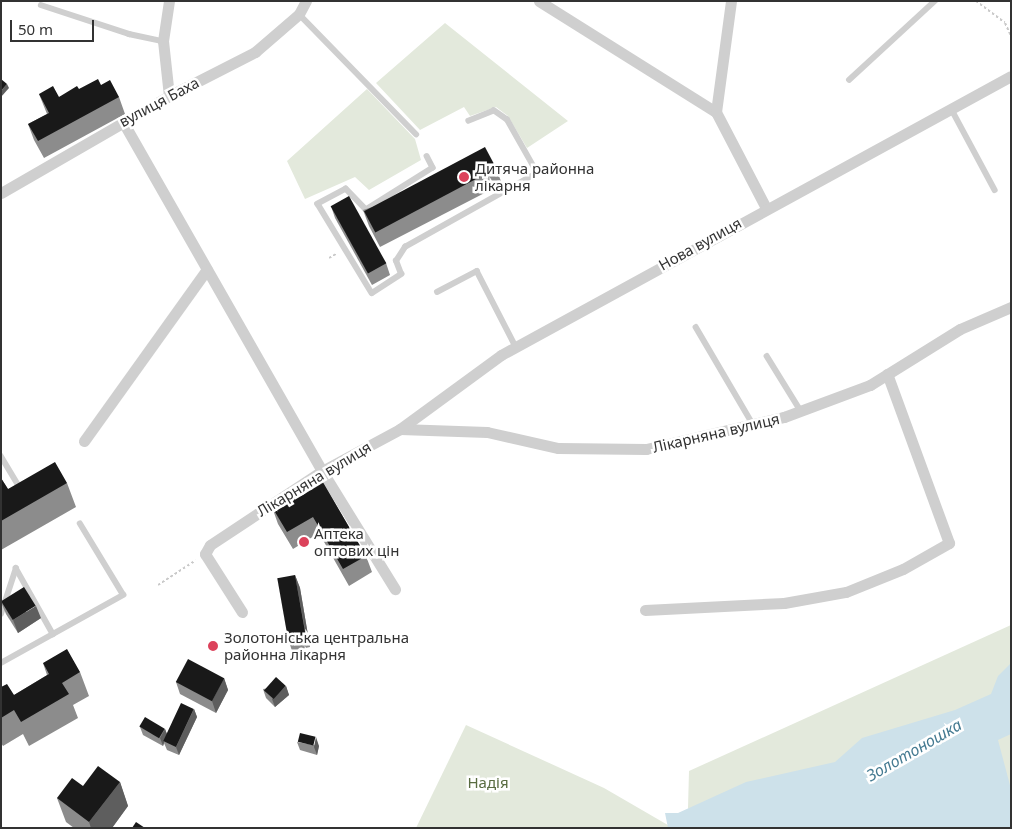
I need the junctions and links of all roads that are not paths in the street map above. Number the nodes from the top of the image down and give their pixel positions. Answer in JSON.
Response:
{"nodes":[{"id":1,"x":169,"y":1,"type":"edge"},
{"id":2,"x":306,"y":1,"type":"edge"},
{"id":3,"x":539,"y":1,"type":"edge"},
{"id":4,"x":731,"y":1,"type":"edge"},
{"id":5,"x":935,"y":1,"type":"edge"},
{"id":6,"x":41,"y":5,"type":"dead end"},
{"id":7,"x":300,"y":14,"type":"junction"},
{"id":8,"x":163,"y":41,"type":"junction"},
{"id":9,"x":1011,"y":76,"type":"edge"},
{"id":10,"x":850,"y":80,"type":"dead end"},
{"id":11,"x":169,"y":96,"type":"junction"},
{"id":12,"x":951,"y":108,"type":"junction"},
{"id":13,"x":716,"y":112,"type":"junction"},
{"id":14,"x":469,"y":121,"type":"dead end"},
{"id":15,"x":123,"y":122,"type":"junction"},
{"id":16,"x":416,"y":134,"type":"dead end"},
{"id":17,"x":427,"y":156,"type":"dead end"},
{"id":18,"x":994,"y":190,"type":"dead end"},
{"id":19,"x":1,"y":193,"type":"edge"},
{"id":20,"x":766,"y":208,"type":"junction"},
{"id":21,"x":207,"y":269,"type":"junction"},
{"id":22,"x":437,"y":292,"type":"dead end"},
{"id":23,"x":1011,"y":307,"type":"edge"},
{"id":24,"x":696,"y":327,"type":"dead end"},
{"id":25,"x":516,"y":347,"type":"junction"},
{"id":26,"x":767,"y":356,"type":"dead end"},
{"id":27,"x":887,"y":374,"type":"junction"},
{"id":28,"x":802,"y":411,"type":"junction"},
{"id":29,"x":753,"y":424,"type":"junction"},
{"id":30,"x":400,"y":429,"type":"junction"},
{"id":31,"x":84,"y":441,"type":"dead end"},
{"id":32,"x":1,"y":456,"type":"edge"},
{"id":33,"x":322,"y":471,"type":"junction"},
{"id":34,"x":24,"y":494,"type":"edge"},
{"id":35,"x":80,"y":524,"type":"dead end"},
{"id":36,"x":395,"y":590,"type":"dead end"},
{"id":37,"x":645,"y":610,"type":"dead end"},
{"id":38,"x":242,"y":612,"type":"dead end"},
{"id":39,"x":1,"y":614,"type":"edge"},
{"id":40,"x":53,"y":634,"type":"junction"},
{"id":41,"x":1,"y":663,"type":"edge"}],
"edges":[{"from":1,"to":8,"type":"street"},
{"from":2,"to":7,"type":"street","name":"вулиця Баха"},
{"from":3,"to":13,"type":"street"},
{"from":4,"to":13,"type":"street"},
{"from":5,"to":10,"type":"lane"},
{"from":6,"to":8,"type":"lane"},
{"from":7,"to":11,"type":"street","name":"вулиця Баха"},
{"from":7,"to":16,"type":"lane"},
{"from":8,"to":11,"type":"street"},
{"from":9,"to":12,"type":"street","name":"Нова вулиця"},
{"from":11,"to":15,"type":"street","name":"вулиця Баха"},
{"from":12,"to":18,"type":"lane"},
{"from":12,"to":20,"type":"street","name":"Нова вулиця"},
{"from":13,"to":20,"type":"street"},
{"from":14,"to":17,"type":"lane"},
{"from":15,"to":19,"type":"street","name":"вулиця Баха"},
{"from":15,"to":21,"type":"street"},
{"from":20,"to":25,"type":"street","name":"Нова вулиця"},
{"from":21,"to":31,"type":"street"},
{"from":21,"to":33,"type":"street"},
{"from":22,"to":25,"type":"lane"},
{"from":23,"to":27,"type":"street","name":"Лікарняна вулиця"},
{"from":24,"to":29,"type":"lane"},
{"from":25,"to":30,"type":"street","name":"Нова вулиця"},
{"from":26,"to":28,"type":"lane"},
{"from":27,"to":28,"type":"street","name":"Лікарняна вулиця"},
{"from":27,"to":37,"type":"street"},
{"from":28,"to":29,"type":"street","name":"Лікарняна вулиця"},
{"from":29,"to":30,"type":"street","name":"Лікарняна вулиця"},
{"from":30,"to":33,"type":"street","name":"Лікарняна вулиця"},
{"from":32,"to":34,"type":"lane"},
{"from":33,"to":36,"type":"street"},
{"from":33,"to":38,"type":"street","name":"Лікарняна вулиця"},
{"from":35,"to":40,"type":"lane"},
{"from":39,"to":40,"type":"lane"},
{"from":40,"to":41,"type":"lane"}]}
